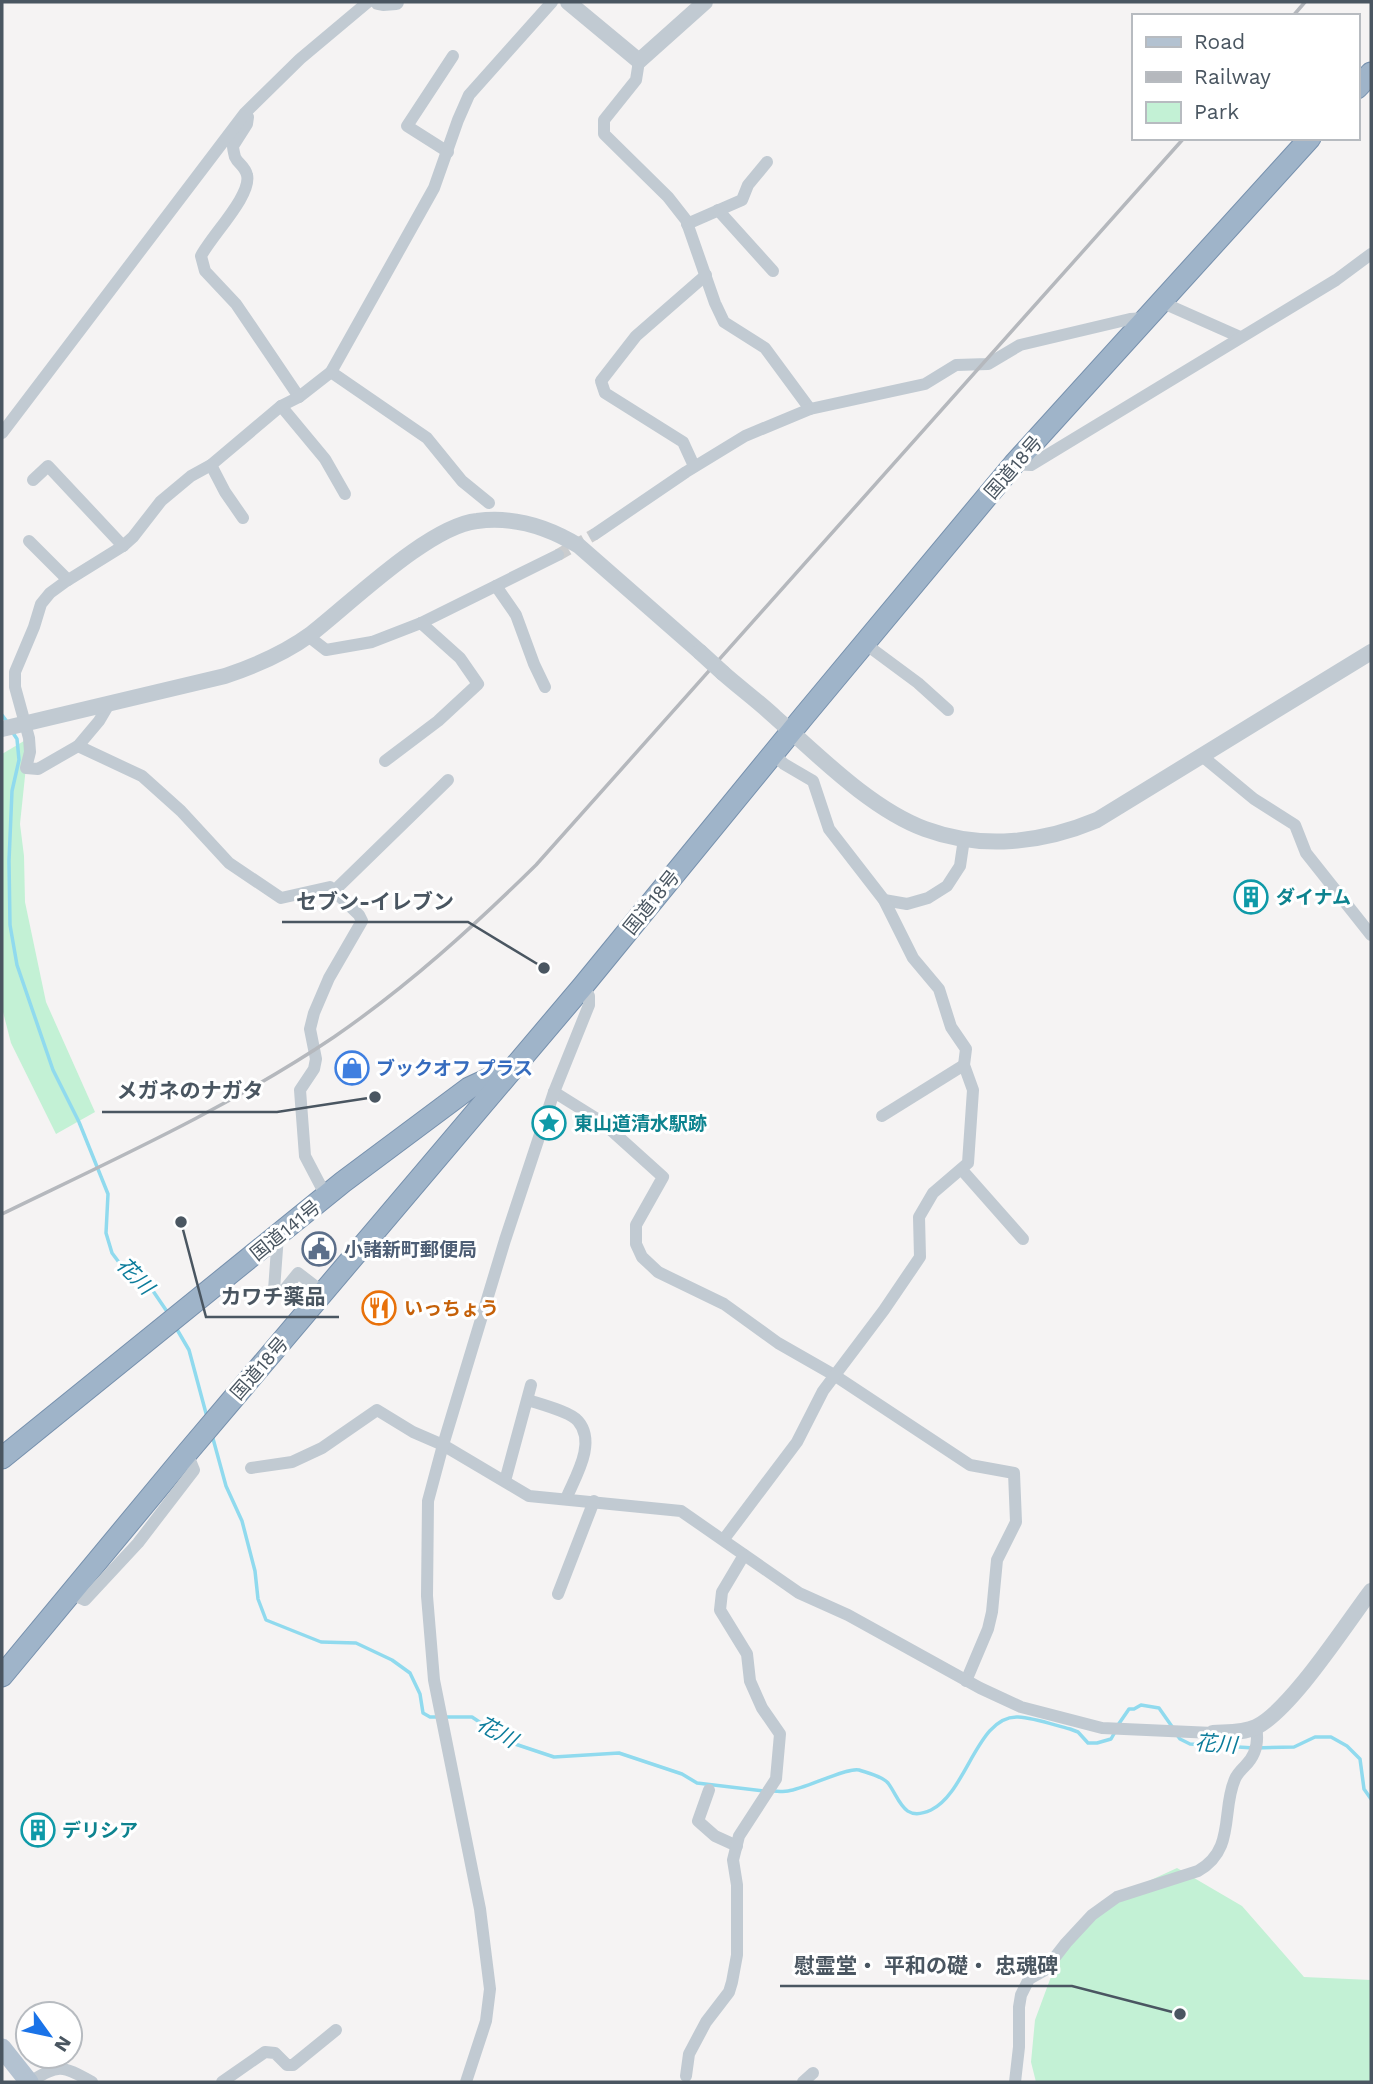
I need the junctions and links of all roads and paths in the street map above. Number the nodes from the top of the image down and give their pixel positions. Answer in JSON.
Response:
{"nodes":[{"id":1,"x":368,"y":2,"type":"edge"},
{"id":2,"x":378,"y":2,"type":"edge"},
{"id":3,"x":397,"y":2,"type":"edge"},
{"id":4,"x":552,"y":2,"type":"edge"},
{"id":5,"x":568,"y":2,"type":"edge"},
{"id":6,"x":705,"y":2,"type":"edge"},
{"id":7,"x":453,"y":56,"type":"dead end"},
{"id":8,"x":639,"y":61,"type":"junction"},
{"id":9,"x":1371,"y":73,"type":"edge"},
{"id":10,"x":1359,"y":86,"type":"edge"},
{"id":11,"x":245,"y":113,"type":"junction"},
{"id":12,"x":1308,"y":140,"type":"edge"},
{"id":13,"x":448,"y":152,"type":"junction"},
{"id":14,"x":768,"y":162,"type":"dead end"},
{"id":15,"x":718,"y":210,"type":"junction"},
{"id":16,"x":687,"y":224,"type":"junction"},
{"id":17,"x":1371,"y":254,"type":"edge"},
{"id":18,"x":773,"y":271,"type":"dead end"},
{"id":19,"x":706,"y":275,"type":"junction"},
{"id":20,"x":1161,"y":302,"type":"junction"},
{"id":21,"x":1147,"y":318,"type":"junction"},
{"id":22,"x":1240,"y":337,"type":"junction"},
{"id":23,"x":331,"y":372,"type":"junction"},
{"id":24,"x":299,"y":397,"type":"junction"},
{"id":25,"x":281,"y":406,"type":"junction"},
{"id":26,"x":810,"y":409,"type":"junction"},
{"id":27,"x":2,"y":433,"type":"edge"},
{"id":28,"x":1014,"y":464,"type":"junction"},
{"id":29,"x":211,"y":465,"type":"junction"},
{"id":30,"x":694,"y":466,"type":"junction"},
{"id":31,"x":33,"y":480,"type":"dead end"},
{"id":32,"x":345,"y":494,"type":"dead end"},
{"id":33,"x":489,"y":503,"type":"dead end"},
{"id":34,"x":243,"y":518,"type":"dead end"},
{"id":35,"x":595,"y":534,"type":"tunnel mouth"},
{"id":36,"x":29,"y":541,"type":"dead end"},
{"id":37,"x":123,"y":546,"type":"junction"},
{"id":38,"x":558,"y":555,"type":"tunnel mouth"},
{"id":39,"x":68,"y":580,"type":"junction"},
{"id":40,"x":496,"y":586,"type":"junction"},
{"id":41,"x":421,"y":623,"type":"junction"},
{"id":42,"x":309,"y":636,"type":"junction"},
{"id":43,"x":864,"y":643,"type":"junction"},
{"id":44,"x":1371,"y":652,"type":"edge"},
{"id":45,"x":545,"y":687,"type":"dead end"},
{"id":46,"x":109,"y":704,"type":"junction"},
{"id":47,"x":948,"y":710,"type":"dead end"},
{"id":48,"x":14,"y":727,"type":"edge"},
{"id":49,"x":791,"y":732,"type":"junction"},
{"id":50,"x":78,"y":746,"type":"junction"},
{"id":51,"x":773,"y":754,"type":"junction"},
{"id":52,"x":1202,"y":756,"type":"junction"},
{"id":53,"x":385,"y":761,"type":"dead end"},
{"id":54,"x":448,"y":780,"type":"dead end"},
{"id":55,"x":964,"y":839,"type":"junction"},
{"id":56,"x":334,"y":891,"type":"junction"},
{"id":57,"x":884,"y":900,"type":"junction"},
{"id":58,"x":1371,"y":936,"type":"edge"},
{"id":59,"x":583,"y":986,"type":"junction"},
{"id":60,"x":964,"y":1065,"type":"junction"},
{"id":61,"x":512,"y":1068,"type":"junction"},
{"id":62,"x":554,"y":1092,"type":"junction"},
{"id":63,"x":449,"y":1103,"type":"junction"},
{"id":64,"x":882,"y":1116,"type":"dead end"},
{"id":65,"x":465,"y":1126,"type":"junction"},
{"id":66,"x":962,"y":1170,"type":"junction"},
{"id":67,"x":326,"y":1196,"type":"junction"},
{"id":68,"x":278,"y":1235,"type":"junction"},
{"id":69,"x":1023,"y":1239,"type":"dead end"},
{"id":70,"x":324,"y":1293,"type":"junction"},
{"id":71,"x":834,"y":1375,"type":"junction"},
{"id":72,"x":531,"y":1385,"type":"dead end"},
{"id":73,"x":528,"y":1401,"type":"junction"},
{"id":74,"x":443,"y":1445,"type":"junction"},
{"id":75,"x":2,"y":1458,"type":"edge"},
{"id":76,"x":251,"y":1468,"type":"dead end"},
{"id":77,"x":505,"y":1481,"type":"junction"},
{"id":78,"x":566,"y":1499,"type":"junction"},
{"id":79,"x":594,"y":1501,"type":"junction"},
{"id":80,"x":724,"y":1539,"type":"junction"},
{"id":81,"x":744,"y":1555,"type":"junction"},
{"id":82,"x":1371,"y":1591,"type":"edge"},
{"id":83,"x":558,"y":1594,"type":"dead end"},
{"id":84,"x":2,"y":1676,"type":"edge"},
{"id":85,"x":966,"y":1681,"type":"junction"},
{"id":86,"x":1256,"y":1727,"type":"junction"},
{"id":87,"x":1213,"y":1733,"type":"joint"},
{"id":88,"x":709,"y":1790,"type":"dead end"},
{"id":89,"x":737,"y":1846,"type":"junction"},
{"id":90,"x":336,"y":2030,"type":"dead end"},
{"id":91,"x":2,"y":2048,"type":"edge"},
{"id":92,"x":685,"y":2076,"type":"dead end"},
{"id":93,"x":29,"y":2082,"type":"edge"},
{"id":94,"x":92,"y":2082,"type":"edge"},
{"id":95,"x":222,"y":2082,"type":"edge"},
{"id":96,"x":466,"y":2082,"type":"edge"},
{"id":97,"x":1015,"y":2082,"type":"edge"}],
"edges":[{"from":1,"to":11,"type":"street"},
{"from":2,"to":3,"type":"street"},
{"from":4,"to":13,"type":"street"},
{"from":5,"to":8,"type":"street"},
{"from":6,"to":8,"type":"street"},
{"from":7,"to":13,"type":"street"},
{"from":8,"to":16,"type":"street"},
{"from":9,"to":10,"type":"highway"},
{"from":11,"to":24,"type":"street"},
{"from":11,"to":27,"type":"street"},
{"from":12,"to":20,"type":"highway","name":"国道18号"},
{"from":13,"to":23,"type":"street"},
{"from":14,"to":15,"type":"street"},
{"from":15,"to":16,"type":"street"},
{"from":15,"to":18,"type":"street"},
{"from":16,"to":19,"type":"street"},
{"from":17,"to":22,"type":"street"},
{"from":19,"to":26,"type":"street"},
{"from":19,"to":30,"type":"street"},
{"from":20,"to":21,"type":"highway","name":"国道18号"},
{"from":20,"to":22,"type":"street"},
{"from":21,"to":26,"type":"street"},
{"from":21,"to":28,"type":"highway","name":"国道18号"},
{"from":22,"to":28,"type":"street"},
{"from":23,"to":24,"type":"street"},
{"from":23,"to":33,"type":"street"},
{"from":24,"to":25,"type":"street"},
{"from":25,"to":29,"type":"street"},
{"from":25,"to":32,"type":"street"},
{"from":26,"to":30,"type":"street"},
{"from":28,"to":43,"type":"highway","name":"国道18号"},
{"from":29,"to":34,"type":"street"},
{"from":29,"to":37,"type":"street"},
{"from":30,"to":35,"type":"street"},
{"from":31,"to":37,"type":"street"},
{"from":36,"to":39,"type":"street"},
{"from":37,"to":39,"type":"street"},
{"from":38,"to":40,"type":"street"},
{"from":39,"to":48,"type":"street"},
{"from":40,"to":41,"type":"street"},
{"from":40,"to":45,"type":"street"},
{"from":41,"to":42,"type":"street"},
{"from":41,"to":53,"type":"street"},
{"from":42,"to":46,"type":"street"},
{"from":42,"to":49,"type":"street","bridge":true},
{"from":43,"to":47,"type":"street"},
{"from":43,"to":49,"type":"highway","name":"国道18号"},
{"from":44,"to":52,"type":"street"},
{"from":46,"to":48,"type":"street"},
{"from":46,"to":50,"type":"street"},
{"from":48,"to":50,"type":"street"},
{"from":49,"to":51,"type":"highway","name":"国道18号"},
{"from":49,"to":55,"type":"street"},
{"from":50,"to":56,"type":"street"},
{"from":51,"to":57,"type":"street"},
{"from":51,"to":59,"type":"highway","name":"国道18号"},
{"from":52,"to":55,"type":"street"},
{"from":52,"to":58,"type":"street"},
{"from":54,"to":56,"type":"street"},
{"from":55,"to":57,"type":"street"},
{"from":56,"to":67,"type":"street"},
{"from":57,"to":60,"type":"street"},
{"from":59,"to":61,"type":"highway","name":"国道18号"},
{"from":59,"to":62,"type":"street"},
{"from":60,"to":64,"type":"street"},
{"from":60,"to":66,"type":"street"},
{"from":61,"to":63,"type":"highway","name":"国道141号"},
{"from":61,"to":65,"type":"highway","name":"国道18号"},
{"from":62,"to":71,"type":"street"},
{"from":62,"to":74,"type":"street"},
{"from":63,"to":65,"type":"highway"},
{"from":63,"to":67,"type":"highway","name":"国道141号"},
{"from":65,"to":70,"type":"highway","name":"国道18号"},
{"from":66,"to":69,"type":"street"},
{"from":66,"to":71,"type":"street"},
{"from":67,"to":68,"type":"highway","name":"国道141号"},
{"from":68,"to":70,"type":"street"},
{"from":68,"to":75,"type":"highway","name":"国道141号"},
{"from":70,"to":84,"type":"highway","name":"国道18号"},
{"from":71,"to":80,"type":"street"},
{"from":71,"to":85,"type":"street"},
{"from":72,"to":73,"type":"street"},
{"from":73,"to":77,"type":"street"},
{"from":73,"to":78,"type":"street"},
{"from":74,"to":76,"type":"street"},
{"from":74,"to":77,"type":"street"},
{"from":74,"to":96,"type":"street"},
{"from":77,"to":78,"type":"street"},
{"from":78,"to":79,"type":"street"},
{"from":79,"to":80,"type":"street"},
{"from":79,"to":83,"type":"street"},
{"from":80,"to":81,"type":"street"},
{"from":81,"to":85,"type":"street"},
{"from":81,"to":89,"type":"street"},
{"from":82,"to":86,"type":"street"},
{"from":85,"to":87,"type":"street"},
{"from":86,"to":87,"type":"street"},
{"from":86,"to":97,"type":"street"},
{"from":88,"to":89,"type":"street"},
{"from":89,"to":92,"type":"street"},
{"from":90,"to":95,"type":"street"},
{"from":91,"to":93,"type":"main road"},
{"from":93,"to":94,"type":"street"}]}
